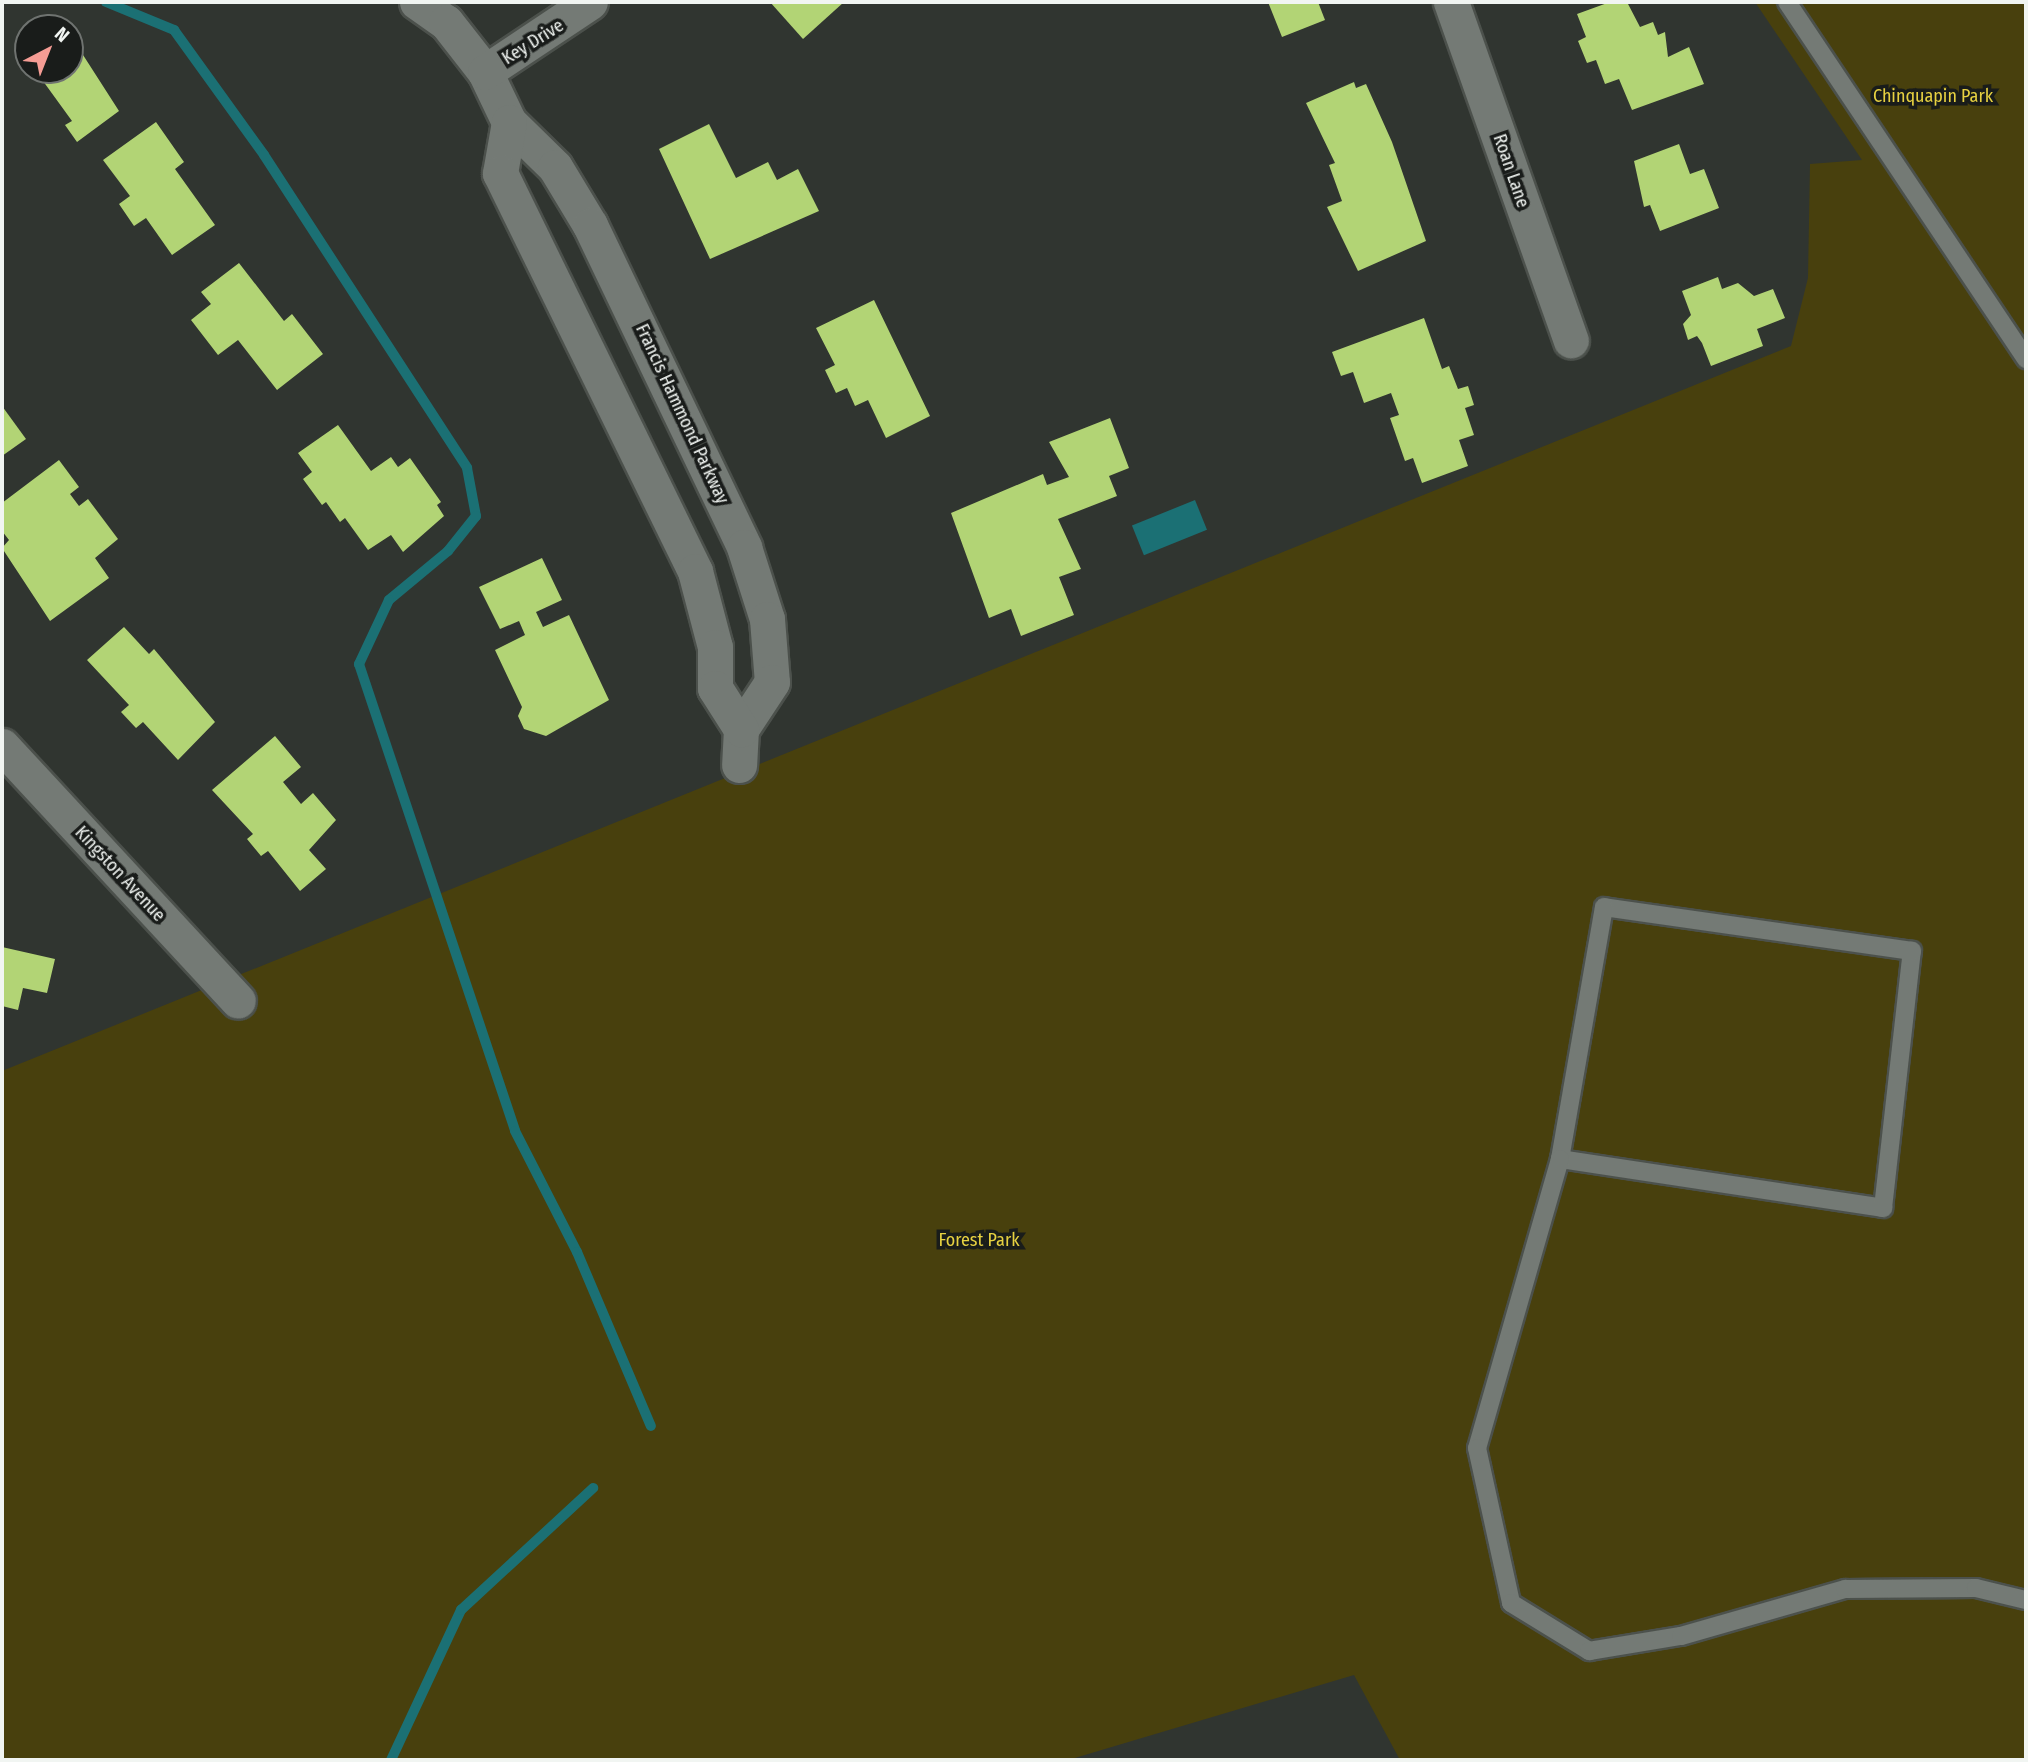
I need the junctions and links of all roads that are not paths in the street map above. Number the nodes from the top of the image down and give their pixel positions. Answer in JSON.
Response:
{"nodes":[{"id":1,"x":417,"y":2,"type":"edge"},
{"id":2,"x":590,"y":2,"type":"edge"},
{"id":3,"x":1451,"y":2,"type":"edge"},
{"id":4,"x":1787,"y":2,"type":"edge"},
{"id":5,"x":485,"y":72,"type":"junction"},
{"id":6,"x":509,"y":122,"type":"junction"},
{"id":7,"x":1571,"y":340,"type":"dead end"},
{"id":8,"x":2026,"y":359,"type":"edge"},
{"id":9,"x":741,"y":729,"type":"junction"},
{"id":10,"x":2,"y":746,"type":"edge"},
{"id":11,"x":739,"y":765,"type":"dead end"},
{"id":12,"x":239,"y":1001,"type":"dead end"},
{"id":13,"x":1560,"y":1159,"type":"junction"},
{"id":14,"x":2026,"y":1600,"type":"edge"}],
"edges":[{"from":1,"to":5,"type":"street","name":"Key Drive"},
{"from":2,"to":5,"type":"street","name":"Key Drive"},
{"from":3,"to":7,"type":"street","name":"Roan Lane"},
{"from":4,"to":8,"type":"lane"},
{"from":5,"to":6,"type":"street","name":"Francis Hammond Parkway"},
{"from":6,"to":9,"type":"street"},
{"from":6,"to":9,"type":"street","name":"Francis Hammond Parkway"},
{"from":9,"to":11,"type":"street"},
{"from":10,"to":12,"type":"street","name":"Kingston Avenue"},
{"from":13,"to":13,"type":"lane"},
{"from":13,"to":14,"type":"lane"}]}
